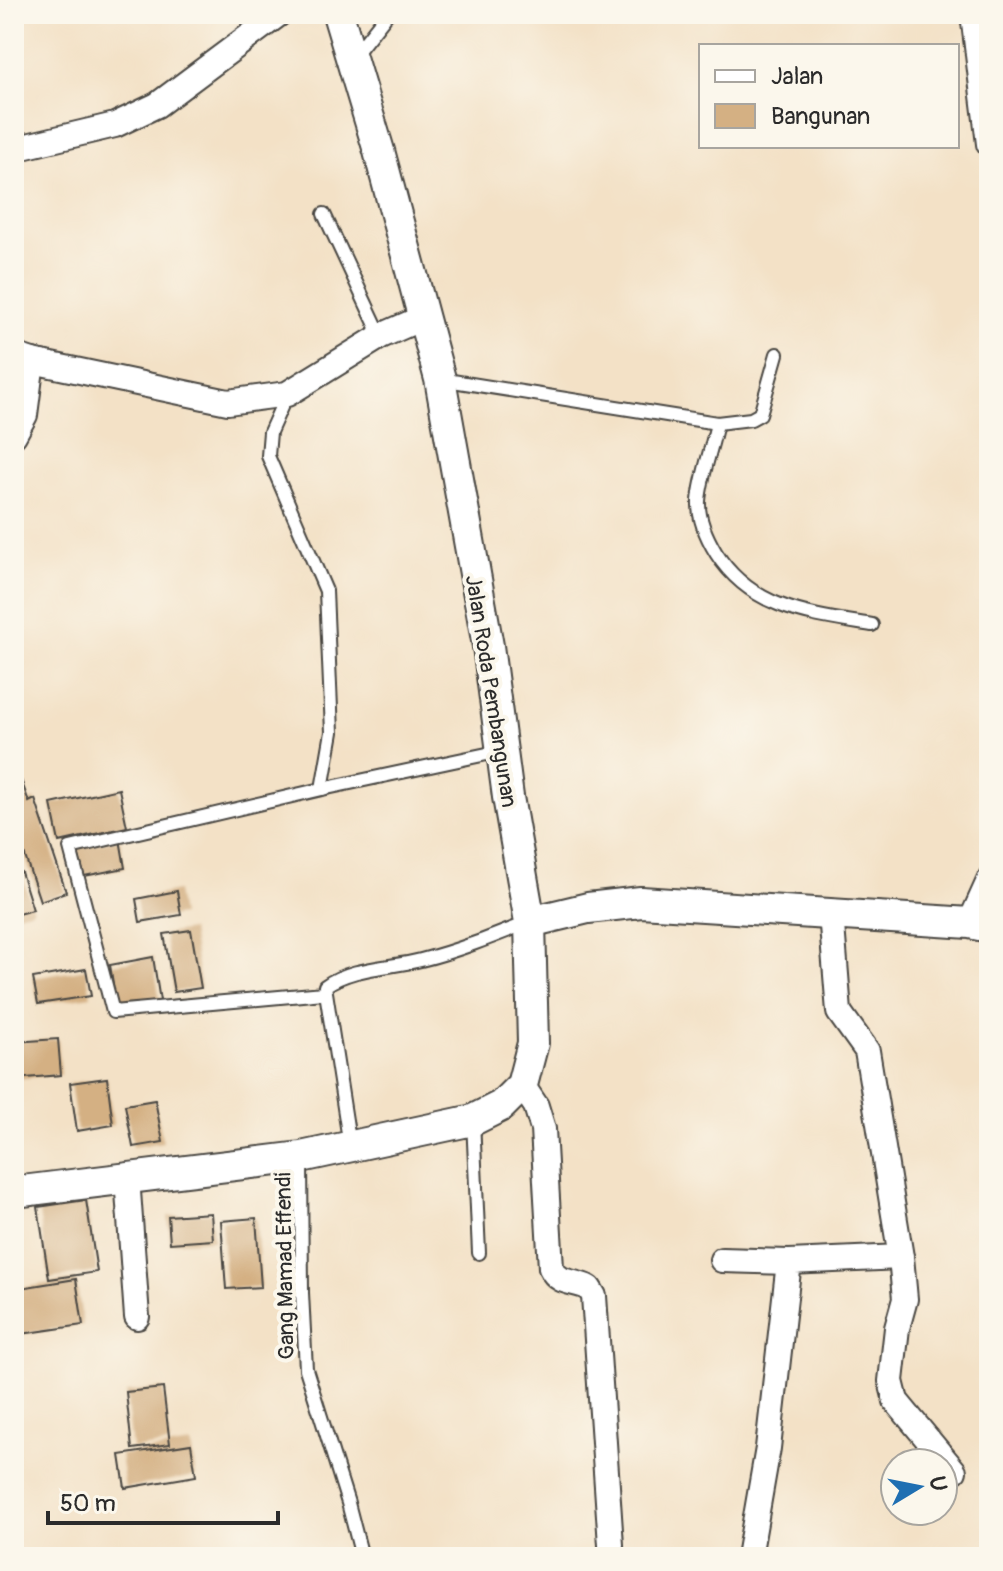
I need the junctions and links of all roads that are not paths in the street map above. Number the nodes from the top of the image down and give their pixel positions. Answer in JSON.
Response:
{"nodes":[{"id":1,"x":279,"y":14,"type":"edge"},
{"id":2,"x":338,"y":14,"type":"edge"},
{"id":3,"x":387,"y":14,"type":"edge"},
{"id":4,"x":973,"y":14,"type":"edge"},
{"id":5,"x":353,"y":57,"type":"junction"},
{"id":6,"x":989,"y":144,"type":"edge"},
{"id":7,"x":14,"y":149,"type":"edge"},
{"id":8,"x":324,"y":214,"type":"dead end"},
{"id":9,"x":424,"y":317,"type":"junction"},
{"id":10,"x":381,"y":336,"type":"junction"},
{"id":11,"x":777,"y":354,"type":"dead end"},
{"id":12,"x":23,"y":358,"type":"edge"},
{"id":13,"x":440,"y":379,"type":"junction"},
{"id":14,"x":287,"y":394,"type":"junction"},
{"id":15,"x":717,"y":423,"type":"junction"},
{"id":16,"x":14,"y":435,"type":"edge"},
{"id":17,"x":872,"y":625,"type":"dead end"},
{"id":18,"x":501,"y":751,"type":"junction"},
{"id":19,"x":322,"y":789,"type":"junction"},
{"id":20,"x":989,"y":881,"type":"edge"},
{"id":21,"x":831,"y":913,"type":"junction"},
{"id":22,"x":530,"y":922,"type":"junction"},
{"id":23,"x":980,"y":925,"type":"edge"},
{"id":24,"x":324,"y":993,"type":"junction"},
{"id":25,"x":522,"y":1085,"type":"junction"},
{"id":26,"x":473,"y":1120,"type":"junction"},
{"id":27,"x":350,"y":1146,"type":"junction"},
{"id":28,"x":301,"y":1157,"type":"junction"},
{"id":29,"x":127,"y":1177,"type":"junction"},
{"id":30,"x":14,"y":1192,"type":"edge"},
{"id":31,"x":479,"y":1253,"type":"dead end"},
{"id":32,"x":901,"y":1257,"type":"junction"},
{"id":33,"x":722,"y":1260,"type":"dead end"},
{"id":34,"x":789,"y":1262,"type":"junction"},
{"id":35,"x":137,"y":1317,"type":"dead end"},
{"id":36,"x":934,"y":1447,"type":"edge"},
{"id":37,"x":611,"y":1545,"type":"dead end"},
{"id":38,"x":362,"y":1557,"type":"edge"},
{"id":39,"x":749,"y":1557,"type":"edge"}],
"edges":[{"from":1,"to":7,"type":"street"},
{"from":2,"to":5,"type":"street","name":"Jalan Roda Pembangunan"},
{"from":3,"to":5,"type":"lane"},
{"from":4,"to":6,"type":"street"},
{"from":5,"to":9,"type":"street","name":"Jalan Roda Pembangunan"},
{"from":8,"to":10,"type":"lane"},
{"from":9,"to":10,"type":"street"},
{"from":9,"to":13,"type":"street","name":"Jalan Roda Pembangunan"},
{"from":10,"to":14,"type":"street"},
{"from":11,"to":15,"type":"lane"},
{"from":12,"to":14,"type":"street"},
{"from":12,"to":16,"type":"street"},
{"from":13,"to":15,"type":"lane"},
{"from":13,"to":18,"type":"street","name":"Jalan Roda Pembangunan"},
{"from":14,"to":19,"type":"lane"},
{"from":15,"to":17,"type":"lane"},
{"from":18,"to":19,"type":"lane"},
{"from":18,"to":22,"type":"street","name":"Jalan Roda Pembangunan"},
{"from":19,"to":24,"type":"lane"},
{"from":20,"to":23,"type":"street"},
{"from":21,"to":22,"type":"street"},
{"from":21,"to":23,"type":"street"},
{"from":21,"to":32,"type":"street"},
{"from":22,"to":24,"type":"lane"},
{"from":22,"to":25,"type":"street","name":"Jalan Roda Pembangunan"},
{"from":24,"to":27,"type":"lane"},
{"from":25,"to":26,"type":"street"},
{"from":25,"to":37,"type":"street"},
{"from":26,"to":27,"type":"street"},
{"from":26,"to":31,"type":"lane"},
{"from":27,"to":28,"type":"street"},
{"from":28,"to":29,"type":"street"},
{"from":28,"to":38,"type":"lane","name":"Gang Mamad Effendi"},
{"from":29,"to":30,"type":"street"},
{"from":29,"to":35,"type":"street"},
{"from":32,"to":34,"type":"street"},
{"from":32,"to":36,"type":"street"},
{"from":33,"to":34,"type":"street"},
{"from":34,"to":39,"type":"street"}]}
